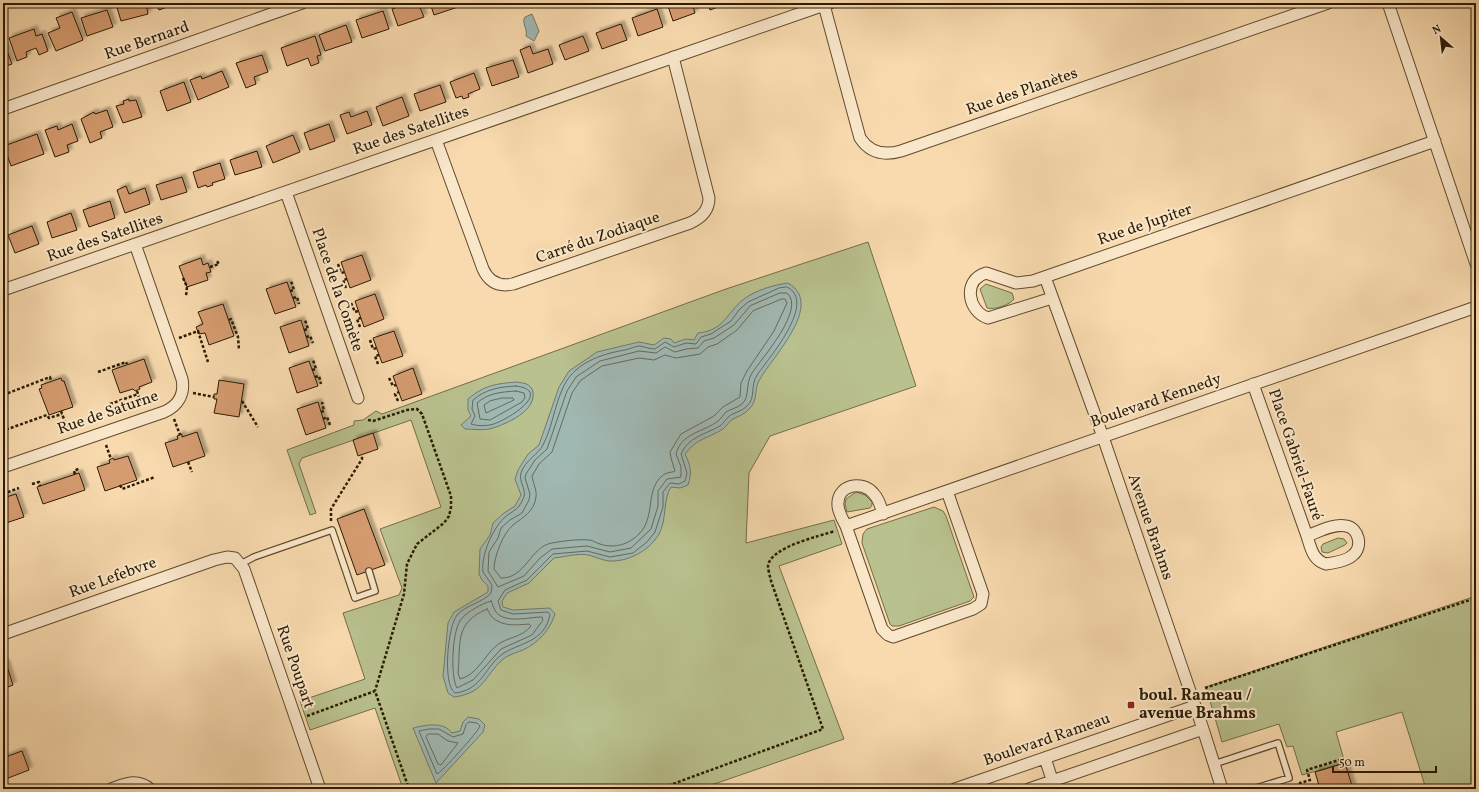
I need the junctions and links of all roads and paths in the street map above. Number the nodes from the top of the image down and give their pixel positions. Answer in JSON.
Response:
{"nodes":[{"id":1,"x":302,"y":3,"type":"edge"},
{"id":2,"x":1328,"y":3,"type":"edge"},
{"id":3,"x":1388,"y":3,"type":"edge"},
{"id":4,"x":827,"y":4,"type":"edge"},
{"id":5,"x":673,"y":57,"type":"junction"},
{"id":6,"x":3,"y":109,"type":"edge"},
{"id":7,"x":436,"y":140,"type":"junction"},
{"id":8,"x":1435,"y":141,"type":"junction"},
{"id":9,"x":286,"y":192,"type":"junction"},
{"id":10,"x":135,"y":244,"type":"junction"},
{"id":11,"x":217,"y":261,"type":"dead end"},
{"id":12,"x":338,"y":264,"type":"dead end"},
{"id":13,"x":1476,"y":264,"type":"edge"},
{"id":14,"x":210,"y":268,"type":"dead end"},
{"id":15,"x":344,"y":272,"type":"dead end"},
{"id":16,"x":1045,"y":277,"type":"junction"},
{"id":17,"x":184,"y":278,"type":"dead end"},
{"id":18,"x":347,"y":279,"type":"dead end"},
{"id":19,"x":291,"y":281,"type":"dead end"},
{"id":20,"x":346,"y":288,"type":"dead end"},
{"id":21,"x":3,"y":290,"type":"edge"},
{"id":22,"x":290,"y":291,"type":"dead end"},
{"id":23,"x":186,"y":296,"type":"dead end"},
{"id":24,"x":293,"y":298,"type":"dead end"},
{"id":25,"x":1052,"y":298,"type":"junction"},
{"id":26,"x":351,"y":303,"type":"dead end"},
{"id":27,"x":299,"y":304,"type":"dead end"},
{"id":28,"x":1476,"y":306,"type":"edge"},
{"id":29,"x":358,"y":311,"type":"dead end"},
{"id":30,"x":361,"y":318,"type":"dead end"},
{"id":31,"x":229,"y":320,"type":"dead end"},
{"id":32,"x":305,"y":320,"type":"dead end"},
{"id":33,"x":360,"y":327,"type":"dead end"},
{"id":34,"x":304,"y":330,"type":"dead end"},
{"id":35,"x":306,"y":337,"type":"dead end"},
{"id":36,"x":370,"y":340,"type":"dead end"},
{"id":37,"x":169,"y":342,"type":"junction"},
{"id":38,"x":313,"y":343,"type":"dead end"},
{"id":39,"x":377,"y":348,"type":"dead end"},
{"id":40,"x":239,"y":350,"type":"dead end"},
{"id":41,"x":379,"y":354,"type":"dead end"},
{"id":42,"x":313,"y":360,"type":"dead end"},
{"id":43,"x":208,"y":362,"type":"dead end"},
{"id":44,"x":127,"y":364,"type":"dead end"},
{"id":45,"x":378,"y":364,"type":"dead end"},
{"id":46,"x":312,"y":370,"type":"dead end"},
{"id":47,"x":98,"y":372,"type":"dead end"},
{"id":48,"x":315,"y":377,"type":"dead end"},
{"id":49,"x":389,"y":378,"type":"dead end"},
{"id":50,"x":51,"y":382,"type":"dead end"},
{"id":51,"x":321,"y":384,"type":"dead end"},
{"id":52,"x":1253,"y":384,"type":"junction"},
{"id":53,"x":396,"y":385,"type":"dead end"},
{"id":54,"x":137,"y":391,"type":"dead end"},
{"id":55,"x":182,"y":391,"type":"junction"},
{"id":56,"x":399,"y":392,"type":"dead end"},
{"id":57,"x":3,"y":394,"type":"edge"},
{"id":58,"x":138,"y":394,"type":"junction"},
{"id":59,"x":214,"y":397,"type":"dead end"},
{"id":60,"x":358,"y":398,"type":"dead end"},
{"id":61,"x":242,"y":401,"type":"dead end"},
{"id":62,"x":398,"y":401,"type":"dead end"},
{"id":63,"x":322,"y":402,"type":"dead end"},
{"id":64,"x":110,"y":404,"type":"dead end"},
{"id":65,"x":170,"y":409,"type":"junction"},
{"id":66,"x":321,"y":412,"type":"dead end"},
{"id":67,"x":146,"y":418,"type":"junction"},
{"id":68,"x":323,"y":419,"type":"dead end"},
{"id":69,"x":368,"y":420,"type":"dead end"},
{"id":70,"x":330,"y":425,"type":"dead end"},
{"id":71,"x":258,"y":427,"type":"dead end"},
{"id":72,"x":102,"y":433,"type":"junction"},
{"id":73,"x":180,"y":435,"type":"dead end"},
{"id":74,"x":3,"y":436,"type":"edge"},
{"id":75,"x":1103,"y":437,"type":"junction"},
{"id":76,"x":72,"y":443,"type":"junction"},
{"id":77,"x":362,"y":455,"type":"dead end"},
{"id":78,"x":111,"y":459,"type":"dead end"},
{"id":79,"x":188,"y":462,"type":"dead end"},
{"id":80,"x":3,"y":467,"type":"edge"},
{"id":81,"x":80,"y":468,"type":"dead end"},
{"id":82,"x":192,"y":472,"type":"dead end"},
{"id":83,"x":75,"y":474,"type":"dead end"},
{"id":84,"x":155,"y":477,"type":"dead end"},
{"id":85,"x":32,"y":484,"type":"dead end"},
{"id":86,"x":120,"y":485,"type":"dead end"},
{"id":87,"x":40,"y":486,"type":"dead end"},
{"id":88,"x":19,"y":488,"type":"dead end"},
{"id":89,"x":947,"y":491,"type":"junction"},
{"id":90,"x":3,"y":494,"type":"edge"},
{"id":91,"x":883,"y":514,"type":"junction"},
{"id":92,"x":842,"y":528,"type":"junction"},
{"id":93,"x":332,"y":530,"type":"junction"},
{"id":94,"x":1307,"y":536,"type":"junction"},
{"id":95,"x":238,"y":561,"type":"junction"},
{"id":96,"x":369,"y":571,"type":"dead end"},
{"id":97,"x":1476,"y":598,"type":"edge"},
{"id":98,"x":3,"y":634,"type":"edge"},
{"id":99,"x":1204,"y":688,"type":"dead end"},
{"id":100,"x":375,"y":691,"type":"junction"},
{"id":101,"x":1195,"y":706,"type":"junction"},
{"id":102,"x":306,"y":717,"type":"dead end"},
{"id":103,"x":1203,"y":729,"type":"junction"},
{"id":104,"x":1045,"y":758,"type":"junction"},
{"id":105,"x":1339,"y":760,"type":"dead end"},
{"id":106,"x":1214,"y":764,"type":"junction"},
{"id":107,"x":1054,"y":785,"type":"edge"},
{"id":108,"x":111,"y":789,"type":"edge"},
{"id":109,"x":150,"y":789,"type":"edge"},
{"id":110,"x":320,"y":789,"type":"edge"},
{"id":111,"x":409,"y":789,"type":"edge"},
{"id":112,"x":659,"y":789,"type":"edge"},
{"id":113,"x":955,"y":789,"type":"edge"},
{"id":114,"x":1029,"y":789,"type":"edge"},
{"id":115,"x":1222,"y":789,"type":"edge"},
{"id":116,"x":1253,"y":789,"type":"edge"},
{"id":117,"x":1302,"y":789,"type":"edge"}],
"edges":[{"from":1,"to":6,"type":"street","name":"Rue Bernard"},
{"from":2,"to":4,"type":"street","name":"Rue des Planètes"},
{"from":3,"to":8,"type":"street"},
{"from":4,"to":5,"type":"street","name":"Rue des Satellites"},
{"from":5,"to":7,"type":"street","name":"Rue des Satellites"},
{"from":5,"to":7,"type":"street","name":"Carré du Zodiaque"},
{"from":7,"to":9,"type":"street","name":"Rue des Satellites"},
{"from":8,"to":13,"type":"street"},
{"from":8,"to":16,"type":"street","name":"Rue de Jupiter"},
{"from":9,"to":10,"type":"street","name":"Rue des Satellites"},
{"from":9,"to":60,"type":"street","name":"Place de la Comète"},
{"from":10,"to":21,"type":"street","name":"Rue des Satellites"},
{"from":10,"to":37,"type":"street"},
{"from":11,"to":14,"type":"path"},
{"from":12,"to":15,"type":"path"},
{"from":16,"to":25,"type":"street","name":"Avenue Brahms"},
{"from":16,"to":25,"type":"street","name":"Rue de Jupiter"},
{"from":17,"to":23,"type":"path"},
{"from":18,"to":20,"type":"path"},
{"from":19,"to":22,"type":"path"},
{"from":24,"to":27,"type":"path"},
{"from":25,"to":75,"type":"street","name":"Avenue Brahms"},
{"from":26,"to":29,"type":"path"},
{"from":28,"to":52,"type":"street","name":"Boulevard Kennedy"},
{"from":30,"to":33,"type":"path"},
{"from":31,"to":40,"type":"path"},
{"from":32,"to":34,"type":"path"},
{"from":35,"to":38,"type":"path"},
{"from":36,"to":39,"type":"path"},
{"from":37,"to":43,"type":"path"},
{"from":37,"to":55,"type":"street"},
{"from":41,"to":45,"type":"path"},
{"from":42,"to":46,"type":"path"},
{"from":44,"to":47,"type":"path"},
{"from":48,"to":51,"type":"path"},
{"from":49,"to":53,"type":"path"},
{"from":50,"to":57,"type":"path"},
{"from":52,"to":75,"type":"street","name":"Boulevard Kennedy"},
{"from":52,"to":94,"type":"street","name":"Place Gabriel-Fauré"},
{"from":54,"to":58,"type":"path"},
{"from":55,"to":59,"type":"path"},
{"from":55,"to":65,"type":"street","name":"Rue de Saturne"},
{"from":56,"to":62,"type":"path"},
{"from":58,"to":64,"type":"path"},
{"from":58,"to":67,"type":"path"},
{"from":61,"to":71,"type":"path"},
{"from":63,"to":66,"type":"path"},
{"from":65,"to":67,"type":"street","name":"Rue de Saturne"},
{"from":65,"to":73,"type":"path"},
{"from":67,"to":72,"type":"street","name":"Rue de Saturne"},
{"from":68,"to":70,"type":"path"},
{"from":69,"to":100,"type":"path"},
{"from":72,"to":76,"type":"street","name":"Rue de Saturne"},
{"from":72,"to":78,"type":"path"},
{"from":74,"to":76,"type":"path"},
{"from":75,"to":89,"type":"street","name":"Boulevard Kennedy"},
{"from":75,"to":101,"type":"street","name":"Avenue Brahms"},
{"from":76,"to":80,"type":"street","name":"Rue de Saturne"},
{"from":77,"to":93,"type":"path"},
{"from":79,"to":82,"type":"path"},
{"from":81,"to":83,"type":"path"},
{"from":84,"to":86,"type":"path"},
{"from":85,"to":87,"type":"path"},
{"from":88,"to":90,"type":"path"},
{"from":89,"to":91,"type":"street","name":"Boulevard Kennedy"},
{"from":89,"to":92,"type":"street"},
{"from":91,"to":92,"type":"street","name":"Boulevard Kennedy"},
{"from":91,"to":92,"type":"street"},
{"from":92,"to":112,"type":"path"},
{"from":93,"to":95,"type":"lane"},
{"from":93,"to":96,"type":"lane"},
{"from":94,"to":94,"type":"street","name":"Place Gabriel-Fauré"},
{"from":95,"to":98,"type":"street","name":"Rue Lefebvre"},
{"from":95,"to":110,"type":"street","name":"Rue Poupart"},
{"from":97,"to":99,"type":"path"},
{"from":100,"to":102,"type":"path"},
{"from":100,"to":111,"type":"path"},
{"from":101,"to":103,"type":"street","name":"Avenue Brahms"},
{"from":101,"to":104,"type":"street","name":"Boulevard Rameau"},
{"from":103,"to":106,"type":"street","name":"Avenue Brahms"},
{"from":103,"to":107,"type":"street"},
{"from":104,"to":107,"type":"street"},
{"from":104,"to":113,"type":"street","name":"Boulevard Rameau"},
{"from":105,"to":117,"type":"path"},
{"from":106,"to":115,"type":"street","name":"Avenue Brahms"},
{"from":106,"to":116,"type":"lane"},
{"from":107,"to":114,"type":"street"},
{"from":108,"to":109,"type":"street"}]}
